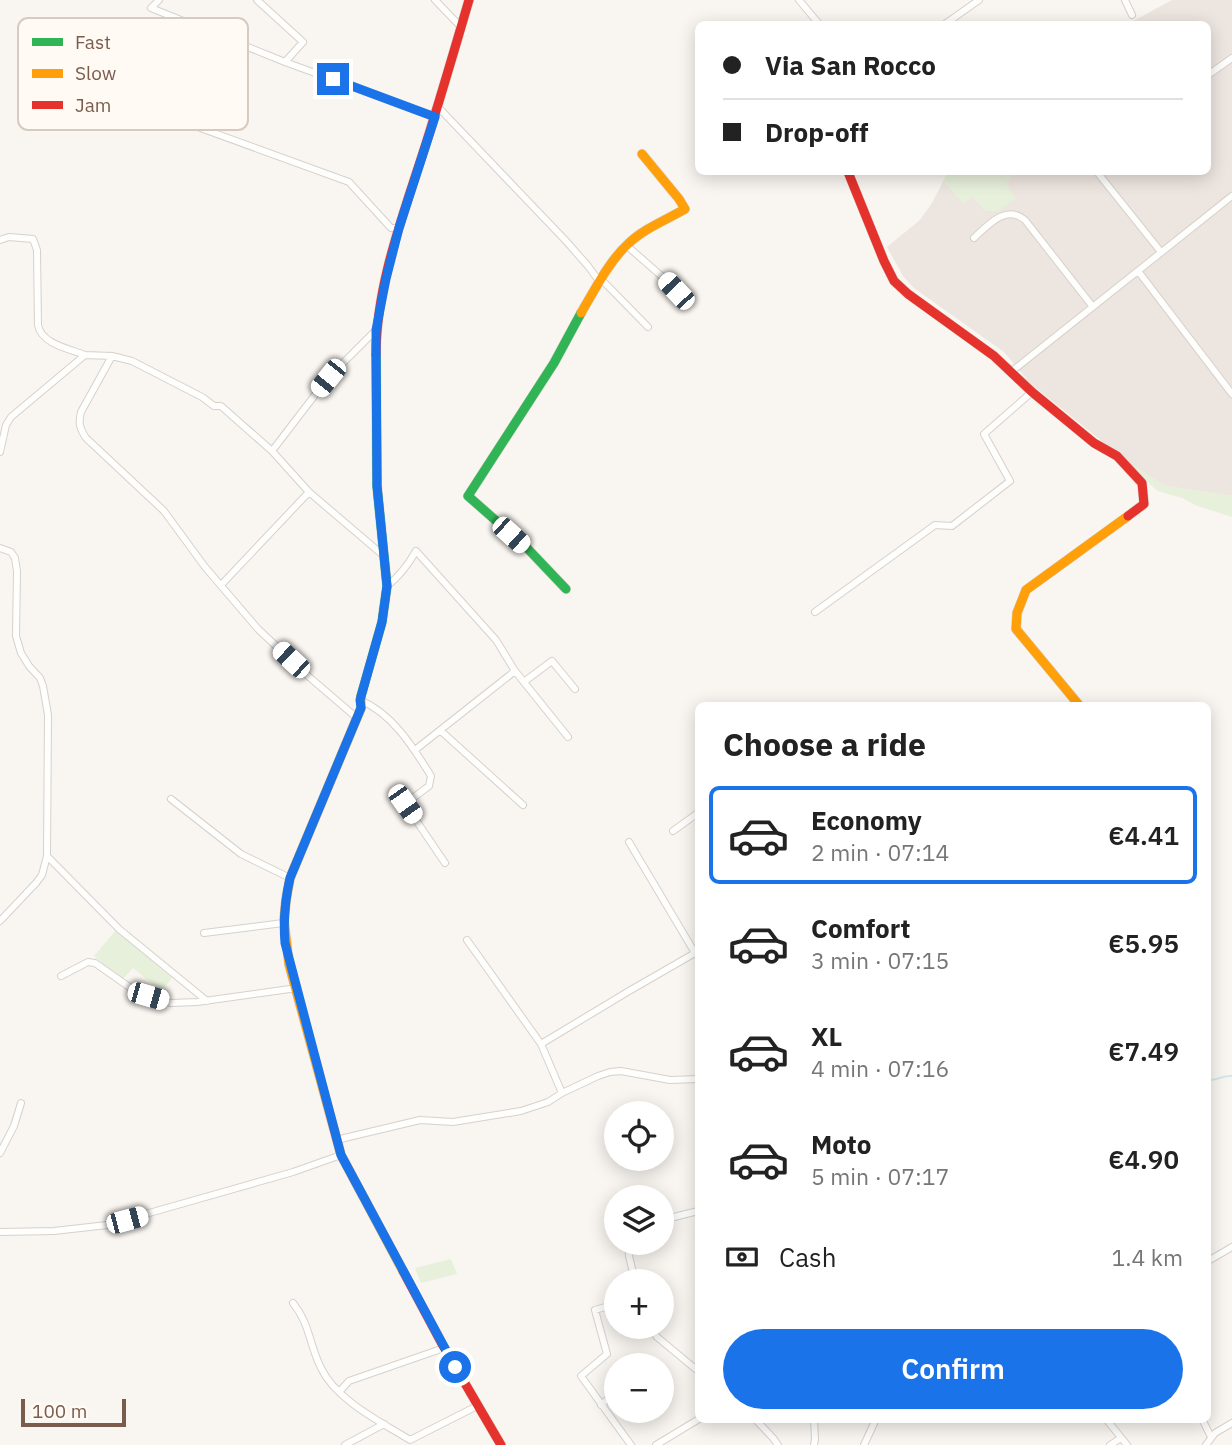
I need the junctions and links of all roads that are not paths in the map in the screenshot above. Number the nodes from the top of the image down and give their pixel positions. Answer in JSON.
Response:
{"nodes":[{"id":1,"x":159,"y":0,"type":"edge"},
{"id":2,"x":257,"y":0,"type":"edge"},
{"id":3,"x":435,"y":0,"type":"edge"},
{"id":4,"x":469,"y":0,"type":"edge"},
{"id":5,"x":799,"y":0,"type":"edge"},
{"id":6,"x":979,"y":0,"type":"edge"},
{"id":7,"x":1125,"y":0,"type":"edge"},
{"id":8,"x":1132,"y":15,"type":"dead end"},
{"id":9,"x":176,"y":18,"type":"edge"},
{"id":10,"x":816,"y":21,"type":"edge"},
{"id":11,"x":949,"y":21,"type":"edge"},
{"id":12,"x":461,"y":27,"type":"junction"},
{"id":13,"x":248,"y":47,"type":"edge"},
{"id":14,"x":1232,"y":58,"type":"edge"},
{"id":15,"x":285,"y":62,"type":"junction"},
{"id":16,"x":1211,"y":73,"type":"edge"},
{"id":17,"x":437,"y":112,"type":"junction"},
{"id":18,"x":206,"y":130,"type":"edge"},
{"id":19,"x":642,"y":154,"type":"dead end"},
{"id":20,"x":849,"y":175,"type":"edge"},
{"id":21,"x":1099,"y":175,"type":"edge"},
{"id":22,"x":1232,"y":197,"type":"edge"},
{"id":23,"x":399,"y":228,"type":"junction"},
{"id":24,"x":974,"y":238,"type":"dead end"},
{"id":25,"x":0,"y":240,"type":"edge"},
{"id":26,"x":626,"y":245,"type":"junction"},
{"id":27,"x":1161,"y":252,"type":"junction"},
{"id":28,"x":1138,"y":271,"type":"junction"},
{"id":29,"x":600,"y":280,"type":"junction"},
{"id":30,"x":686,"y":302,"type":"dead end"},
{"id":31,"x":1093,"y":307,"type":"junction"},
{"id":32,"x":648,"y":327,"type":"dead end"},
{"id":33,"x":376,"y":330,"type":"junction"},
{"id":34,"x":85,"y":355,"type":"junction"},
{"id":35,"x":111,"y":356,"type":"junction"},
{"id":36,"x":1011,"y":372,"type":"junction"},
{"id":37,"x":1031,"y":392,"type":"junction"},
{"id":38,"x":1232,"y":394,"type":"edge"},
{"id":39,"x":272,"y":451,"type":"junction"},
{"id":40,"x":0,"y":452,"type":"edge"},
{"id":41,"x":309,"y":492,"type":"junction"},
{"id":42,"x":0,"y":548,"type":"edge"},
{"id":43,"x":385,"y":557,"type":"junction"},
{"id":44,"x":222,"y":584,"type":"junction"},
{"id":45,"x":387,"y":586,"type":"junction"},
{"id":46,"x":566,"y":589,"type":"dead end"},
{"id":47,"x":816,"y":612,"type":"dead end"},
{"id":48,"x":515,"y":671,"type":"junction"},
{"id":49,"x":525,"y":681,"type":"junction"},
{"id":50,"x":575,"y":689,"type":"dead end"},
{"id":51,"x":360,"y":700,"type":"junction"},
{"id":52,"x":1076,"y":702,"type":"edge"},
{"id":53,"x":357,"y":718,"type":"junction"},
{"id":54,"x":440,"y":731,"type":"junction"},
{"id":55,"x":568,"y":737,"type":"dead end"},
{"id":56,"x":415,"y":750,"type":"junction"},
{"id":57,"x":171,"y":799,"type":"dead end"},
{"id":58,"x":523,"y":805,"type":"dead end"},
{"id":59,"x":695,"y":815,"type":"edge"},
{"id":60,"x":673,"y":831,"type":"dead end"},
{"id":61,"x":629,"y":842,"type":"dead end"},
{"id":62,"x":47,"y":856,"type":"junction"},
{"id":63,"x":445,"y":863,"type":"dead end"},
{"id":64,"x":290,"y":878,"type":"junction"},
{"id":65,"x":0,"y":921,"type":"edge"},
{"id":66,"x":283,"y":923,"type":"junction"},
{"id":67,"x":204,"y":933,"type":"dead end"},
{"id":68,"x":467,"y":940,"type":"dead end"},
{"id":69,"x":61,"y":976,"type":"dead end"},
{"id":70,"x":297,"y":988,"type":"junction"},
{"id":71,"x":207,"y":1001,"type":"junction"},
{"id":72,"x":541,"y":1044,"type":"junction"},
{"id":73,"x":695,"y":1079,"type":"edge"},
{"id":74,"x":562,"y":1093,"type":"junction"},
{"id":75,"x":21,"y":1103,"type":"dead end"},
{"id":76,"x":336,"y":1140,"type":"junction"},
{"id":77,"x":0,"y":1153,"type":"edge"},
{"id":78,"x":341,"y":1155,"type":"junction"},
{"id":79,"x":695,"y":1212,"type":"edge"},
{"id":80,"x":674,"y":1217,"type":"edge"},
{"id":81,"x":0,"y":1232,"type":"edge"},
{"id":82,"x":1232,"y":1247,"type":"edge"},
{"id":83,"x":1211,"y":1259,"type":"edge"},
{"id":84,"x":293,"y":1303,"type":"dead end"},
{"id":85,"x":604,"y":1307,"type":"edge"},
{"id":86,"x":659,"y":1339,"type":"edge"},
{"id":87,"x":444,"y":1348,"type":"junction"},
{"id":88,"x":695,"y":1369,"type":"edge"},
{"id":89,"x":339,"y":1392,"type":"junction"},
{"id":90,"x":604,"y":1402,"type":"edge"},
{"id":91,"x":601,"y":1405,"type":"junction"},
{"id":92,"x":477,"y":1406,"type":"junction"},
{"id":93,"x":695,"y":1421,"type":"edge"},
{"id":94,"x":759,"y":1423,"type":"edge"},
{"id":95,"x":814,"y":1423,"type":"edge"},
{"id":96,"x":874,"y":1423,"type":"edge"},
{"id":97,"x":1110,"y":1423,"type":"edge"},
{"id":98,"x":1204,"y":1423,"type":"edge"},
{"id":99,"x":1232,"y":1423,"type":"edge"},
{"id":100,"x":384,"y":1424,"type":"junction"},
{"id":101,"x":1211,"y":1437,"type":"junction"},
{"id":102,"x":1122,"y":1438,"type":"junction"},
{"id":103,"x":410,"y":1442,"type":"edge"},
{"id":104,"x":345,"y":1445,"type":"edge"},
{"id":105,"x":501,"y":1445,"type":"edge"},
{"id":106,"x":631,"y":1445,"type":"edge"},
{"id":107,"x":656,"y":1445,"type":"edge"},
{"id":108,"x":778,"y":1445,"type":"edge"},
{"id":109,"x":814,"y":1445,"type":"edge"},
{"id":110,"x":864,"y":1445,"type":"edge"},
{"id":111,"x":1110,"y":1445,"type":"edge"},
{"id":112,"x":1127,"y":1445,"type":"edge"},
{"id":113,"x":1206,"y":1445,"type":"edge"}],
"edges":[{"from":1,"to":9,"type":"street"},
{"from":2,"to":15,"type":"street"},
{"from":3,"to":12,"type":"street"},
{"from":4,"to":12,"type":"street"},
{"from":5,"to":10,"type":"street"},
{"from":6,"to":11,"type":"street"},
{"from":7,"to":8,"type":"street"},
{"from":12,"to":17,"type":"street"},
{"from":13,"to":15,"type":"street"},
{"from":14,"to":16,"type":"street"},
{"from":15,"to":17,"type":"street"},
{"from":17,"to":23,"type":"street"},
{"from":17,"to":29,"type":"street"},
{"from":18,"to":23,"type":"street"},
{"from":19,"to":26,"type":"street"},
{"from":20,"to":36,"type":"street"},
{"from":21,"to":27,"type":"street"},
{"from":22,"to":27,"type":"street"},
{"from":23,"to":33,"type":"street"},
{"from":24,"to":31,"type":"street"},
{"from":25,"to":34,"type":"street"},
{"from":26,"to":29,"type":"street"},
{"from":26,"to":30,"type":"street"},
{"from":27,"to":28,"type":"street"},
{"from":28,"to":31,"type":"street"},
{"from":28,"to":38,"type":"street"},
{"from":29,"to":32,"type":"street"},
{"from":29,"to":46,"type":"street"},
{"from":31,"to":36,"type":"street"},
{"from":33,"to":39,"type":"street"},
{"from":33,"to":43,"type":"street"},
{"from":34,"to":35,"type":"street"},
{"from":34,"to":40,"type":"street"},
{"from":35,"to":39,"type":"street"},
{"from":35,"to":44,"type":"street"},
{"from":36,"to":37,"type":"street"},
{"from":37,"to":47,"type":"street"},
{"from":37,"to":52,"type":"street"},
{"from":39,"to":41,"type":"street"},
{"from":41,"to":43,"type":"street"},
{"from":41,"to":44,"type":"street"},
{"from":42,"to":62,"type":"street"},
{"from":43,"to":45,"type":"street"},
{"from":44,"to":53,"type":"street"},
{"from":45,"to":48,"type":"street"},
{"from":45,"to":51,"type":"street"},
{"from":48,"to":49,"type":"street"},
{"from":48,"to":54,"type":"street"},
{"from":49,"to":50,"type":"street"},
{"from":49,"to":55,"type":"street"},
{"from":51,"to":53,"type":"street"},
{"from":51,"to":56,"type":"street"},
{"from":53,"to":64,"type":"street"},
{"from":54,"to":56,"type":"street"},
{"from":54,"to":58,"type":"street"},
{"from":56,"to":63,"type":"street"},
{"from":57,"to":64,"type":"street"},
{"from":59,"to":60,"type":"street"},
{"from":61,"to":72,"type":"street"},
{"from":62,"to":65,"type":"street"},
{"from":62,"to":71,"type":"street"},
{"from":64,"to":66,"type":"street"},
{"from":66,"to":67,"type":"street"},
{"from":66,"to":70,"type":"street"},
{"from":68,"to":72,"type":"street"},
{"from":69,"to":71,"type":"street"},
{"from":70,"to":71,"type":"street"},
{"from":70,"to":76,"type":"street"},
{"from":72,"to":74,"type":"street"},
{"from":73,"to":74,"type":"street"},
{"from":74,"to":76,"type":"street"},
{"from":75,"to":77,"type":"street"},
{"from":76,"to":78,"type":"street"},
{"from":78,"to":81,"type":"street"},
{"from":78,"to":87,"type":"street"},
{"from":79,"to":80,"type":"street"},
{"from":82,"to":83,"type":"street"},
{"from":84,"to":89,"type":"street"},
{"from":85,"to":91,"type":"street"},
{"from":86,"to":88,"type":"street"},
{"from":87,"to":89,"type":"street"},
{"from":87,"to":92,"type":"street"},
{"from":89,"to":100,"type":"street"},
{"from":90,"to":91,"type":"street"},
{"from":91,"to":106,"type":"street"},
{"from":92,"to":103,"type":"street"},
{"from":92,"to":105,"type":"street"},
{"from":93,"to":107,"type":"street"},
{"from":94,"to":108,"type":"street"},
{"from":95,"to":109,"type":"street"},
{"from":96,"to":110,"type":"street"},
{"from":97,"to":102,"type":"street"},
{"from":98,"to":101,"type":"street"},
{"from":99,"to":101,"type":"street"},
{"from":100,"to":103,"type":"street"},
{"from":100,"to":104,"type":"street"},
{"from":101,"to":113,"type":"street"},
{"from":102,"to":111,"type":"street"},
{"from":102,"to":112,"type":"street"}]}
